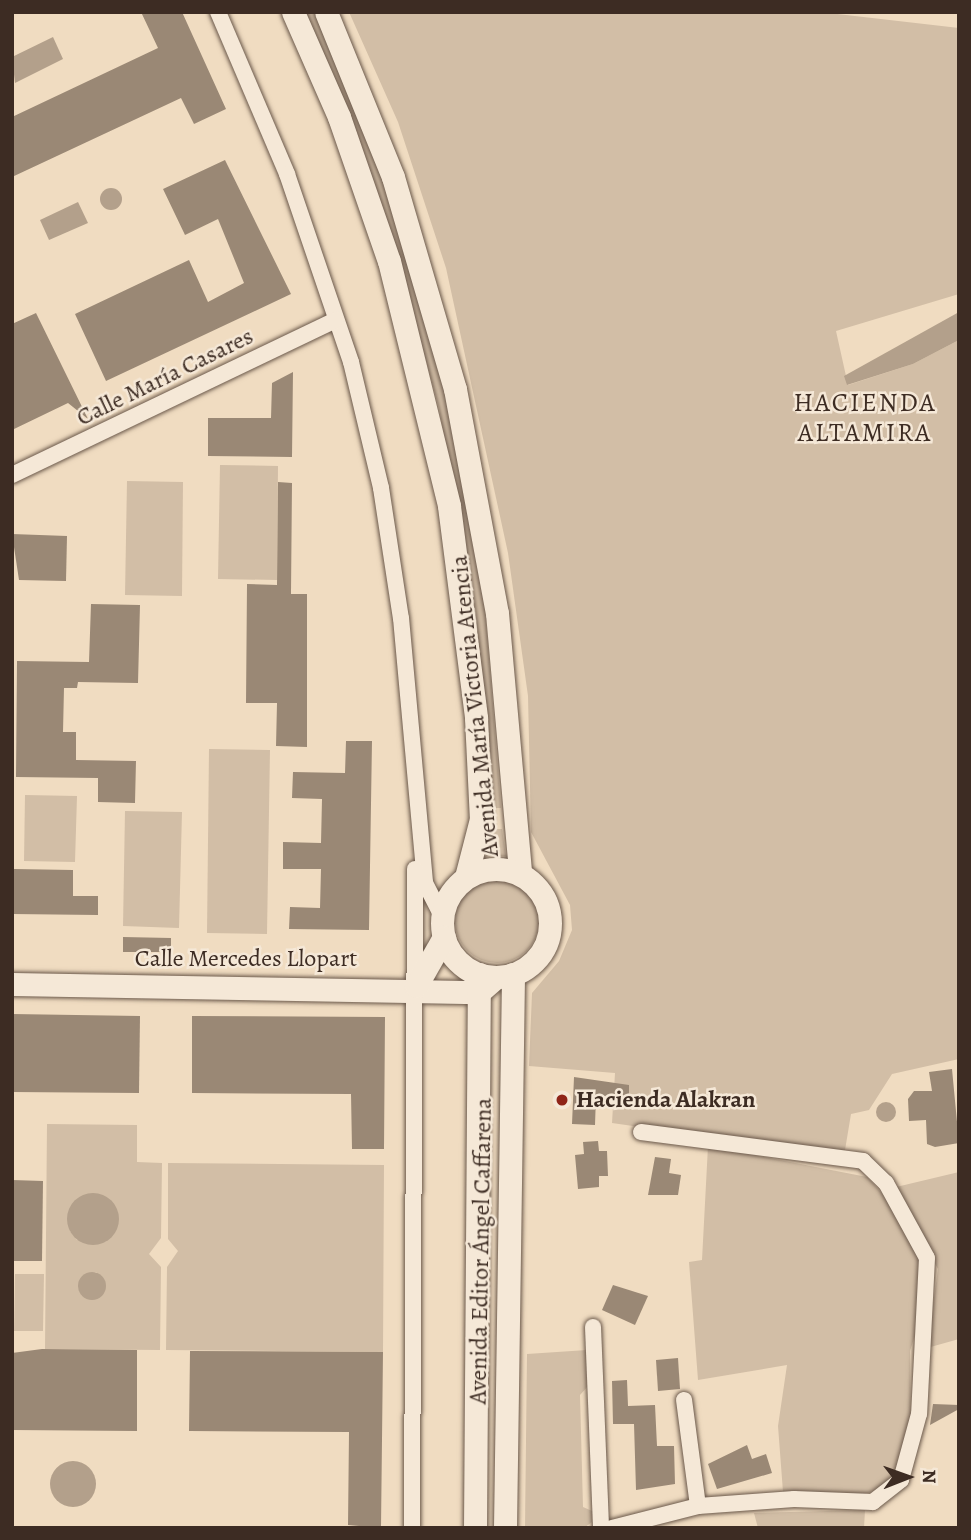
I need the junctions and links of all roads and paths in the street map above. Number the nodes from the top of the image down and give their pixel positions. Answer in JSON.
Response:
{"nodes":[{"id":1,"x":218,"y":12,"type":"edge"},
{"id":2,"x":293,"y":12,"type":"edge"},
{"id":3,"x":326,"y":12,"type":"edge"},
{"id":4,"x":337,"y":320,"type":"junction"},
{"id":5,"x":12,"y":475,"type":"edge"},
{"id":6,"x":417,"y":815,"type":"junction"},
{"id":7,"x":520,"y":873,"type":"junction"},
{"id":8,"x":466,"y":877,"type":"junction"},
{"id":9,"x":443,"y":927,"type":"junction"},
{"id":10,"x":491,"y":979,"type":"junction"},
{"id":11,"x":12,"y":984,"type":"edge"},
{"id":12,"x":416,"y":986,"type":"junction"},
{"id":13,"x":641,"y":1132,"type":"dead end"},
{"id":14,"x":593,"y":1327,"type":"dead end"},
{"id":15,"x":684,"y":1400,"type":"dead end"},
{"id":16,"x":698,"y":1506,"type":"junction"},
{"id":17,"x":412,"y":1528,"type":"edge"},
{"id":18,"x":475,"y":1528,"type":"edge"},
{"id":19,"x":505,"y":1528,"type":"edge"},
{"id":20,"x":601,"y":1528,"type":"edge"},
{"id":21,"x":611,"y":1528,"type":"edge"}],
"edges":[{"from":1,"to":4,"type":"street"},
{"from":2,"to":8,"type":"main road","name":"Avenida María Victoria Atencia"},
{"from":3,"to":7,"type":"main road","name":"Avenida María Victoria Atencia"},
{"from":4,"to":5,"type":"street","name":"Calle María Casares"},
{"from":4,"to":6,"type":"street"},
{"from":6,"to":9,"type":"street"},
{"from":6,"to":12,"type":"street"},
{"from":7,"to":8,"type":"main road"},
{"from":7,"to":10,"type":"main road"},
{"from":8,"to":9,"type":"main road"},
{"from":9,"to":10,"type":"main road"},
{"from":9,"to":12,"type":"main road"},
{"from":10,"to":12,"type":"main road","name":"Calle Mercedes Llopart"},
{"from":10,"to":18,"type":"main road","name":"Avenida Editor Ángel Caffarena"},
{"from":10,"to":19,"type":"main road","name":"Avenida Editor Ángel Caffarena"},
{"from":11,"to":12,"type":"main road","name":"Calle Mercedes Llopart"},
{"from":12,"to":17,"type":"street"},
{"from":13,"to":16,"type":"street"},
{"from":14,"to":20,"type":"street"},
{"from":15,"to":16,"type":"street"},
{"from":16,"to":21,"type":"street"}]}
